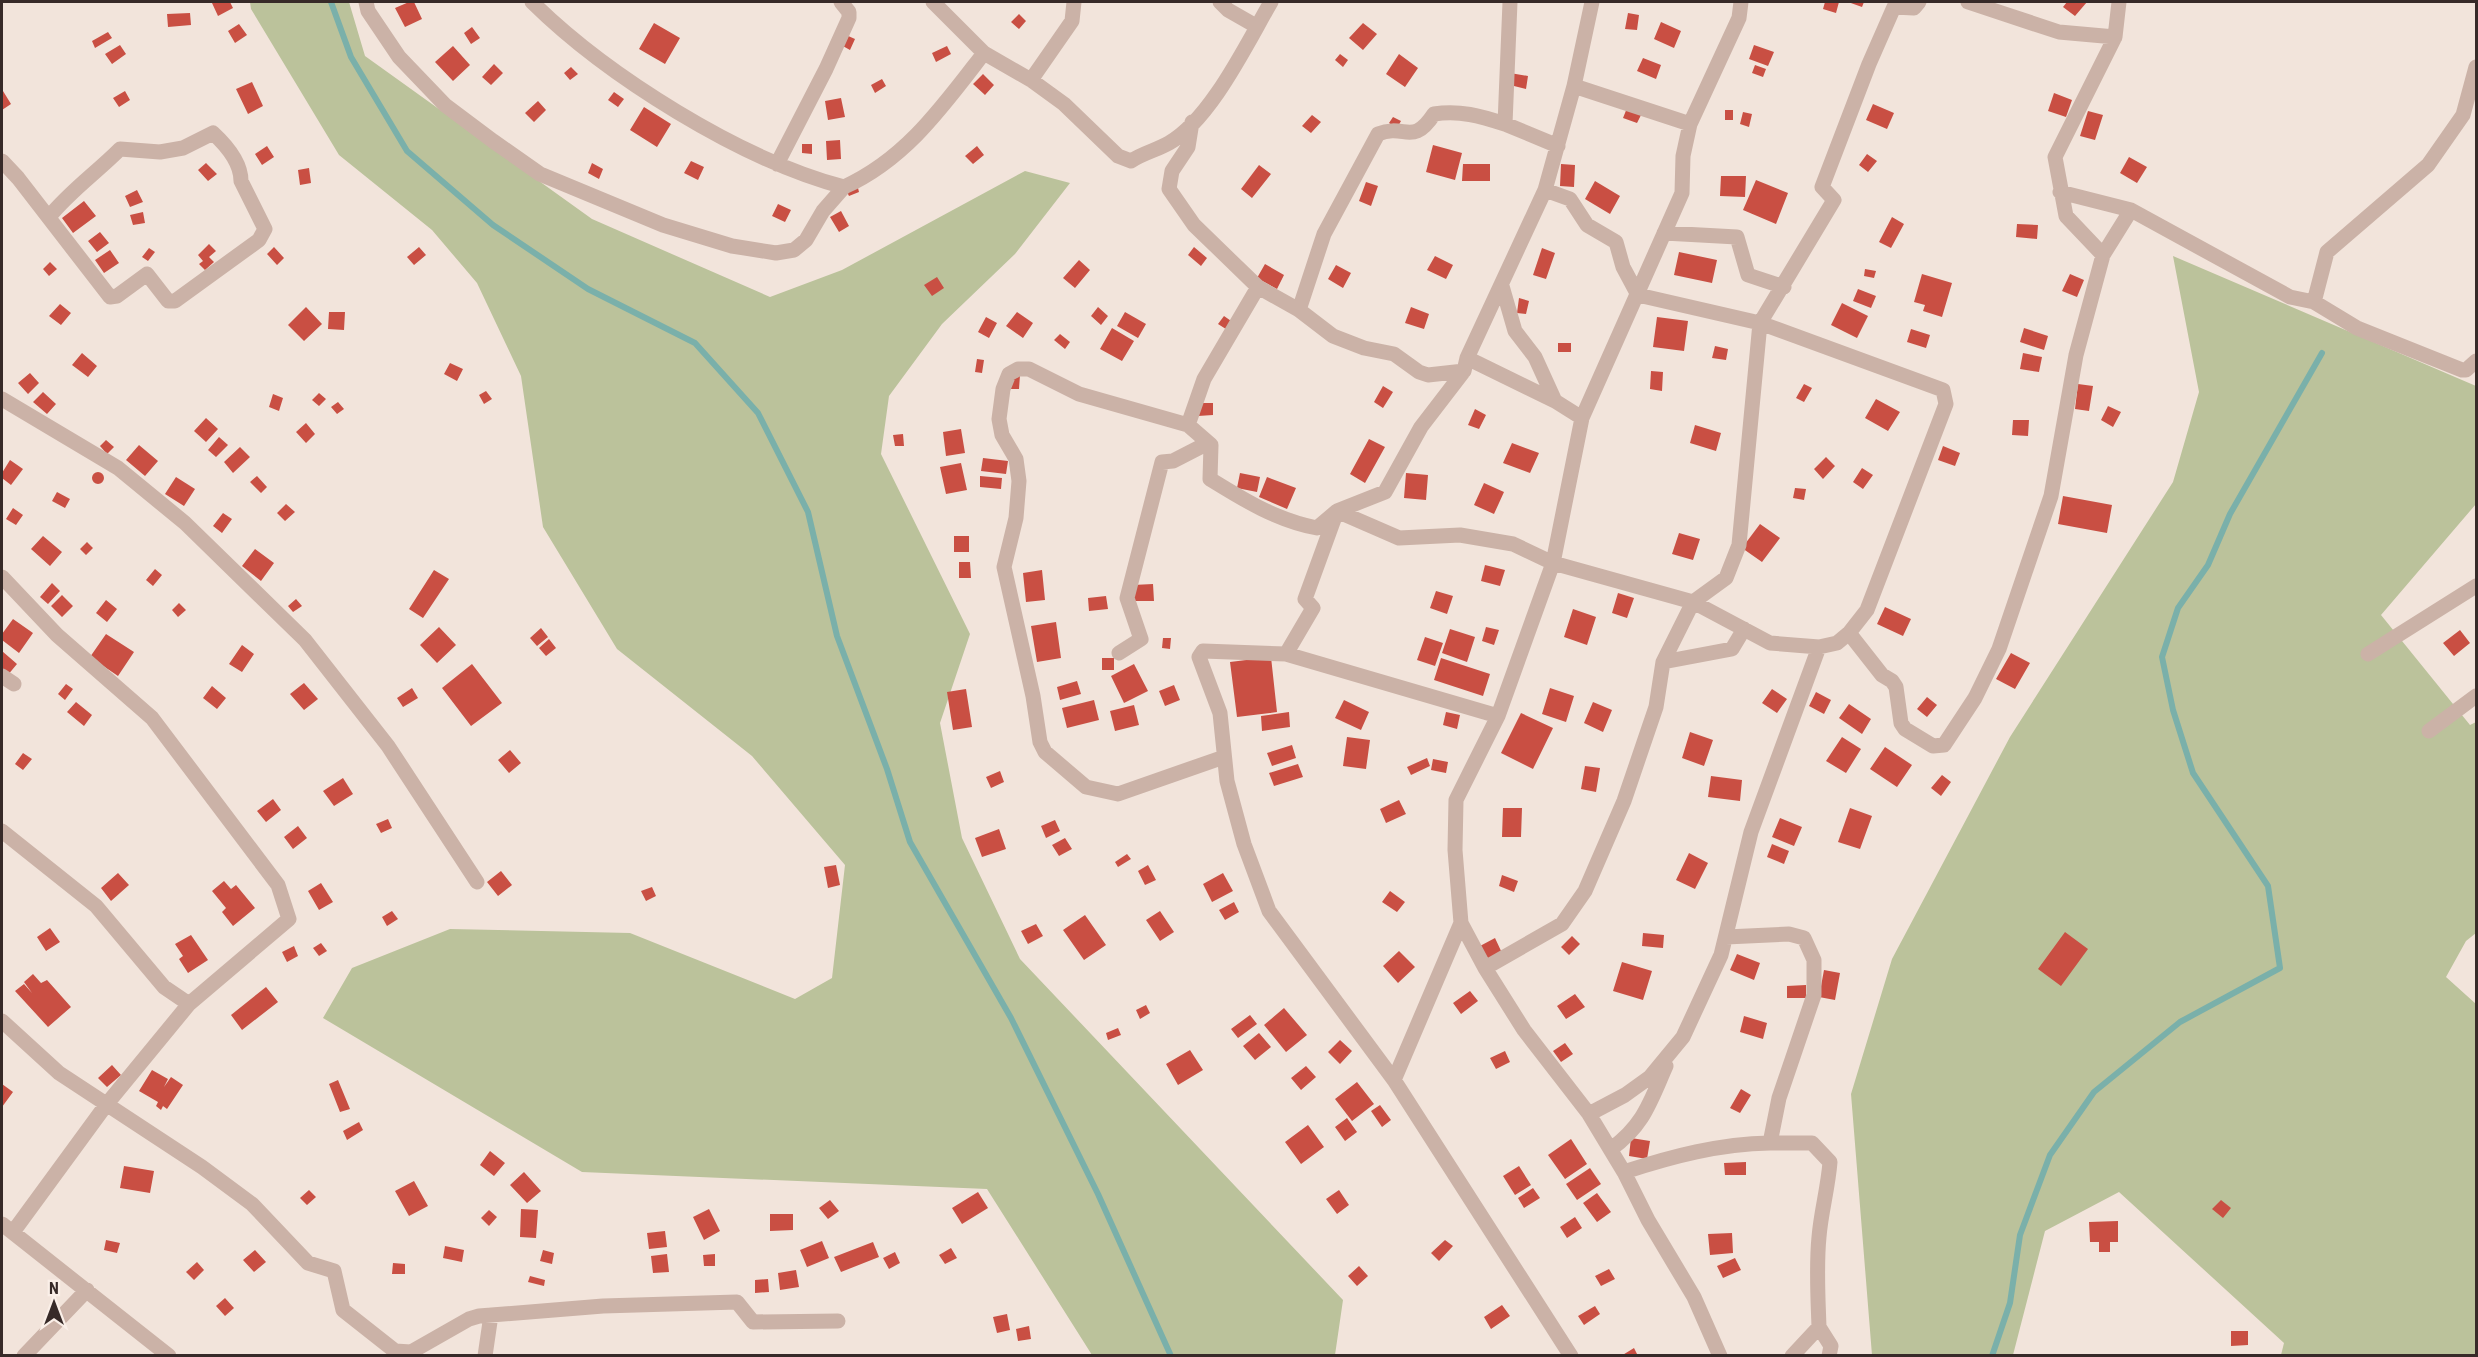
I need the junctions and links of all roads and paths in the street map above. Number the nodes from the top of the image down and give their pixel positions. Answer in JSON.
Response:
{"nodes":[{"id":1,"x":366,"y":2,"type":"edge"},
{"id":2,"x":532,"y":2,"type":"edge"},
{"id":3,"x":841,"y":2,"type":"edge"},
{"id":4,"x":933,"y":2,"type":"edge"},
{"id":5,"x":1074,"y":2,"type":"edge"},
{"id":6,"x":1220,"y":2,"type":"edge"},
{"id":7,"x":1271,"y":2,"type":"edge"},
{"id":8,"x":1510,"y":2,"type":"edge"},
{"id":9,"x":1592,"y":2,"type":"edge"},
{"id":10,"x":1741,"y":2,"type":"edge"},
{"id":11,"x":1919,"y":2,"type":"edge"},
{"id":12,"x":1968,"y":2,"type":"edge"},
{"id":13,"x":2119,"y":2,"type":"edge"},
{"id":14,"x":1256,"y":26,"type":"junction"},
{"id":15,"x":2115,"y":37,"type":"junction"},
{"id":16,"x":984,"y":53,"type":"junction"},
{"id":17,"x":2476,"y":67,"type":"edge"},
{"id":18,"x":1031,"y":80,"type":"junction"},
{"id":19,"x":1574,"y":86,"type":"junction"},
{"id":20,"x":1192,"y":122,"type":"junction"},
{"id":21,"x":1505,"y":124,"type":"junction"},
{"id":22,"x":1690,"y":124,"type":"junction"},
{"id":23,"x":1558,"y":146,"type":"junction"},
{"id":24,"x":2,"y":161,"type":"edge"},
{"id":25,"x":777,"y":164,"type":"junction"},
{"id":26,"x":844,"y":187,"type":"junction"},
{"id":27,"x":1545,"y":190,"type":"junction"},
{"id":28,"x":2060,"y":192,"type":"junction"},
{"id":29,"x":2131,"y":210,"type":"junction"},
{"id":30,"x":49,"y":217,"type":"junction"},
{"id":31,"x":1665,"y":233,"type":"junction"},
{"id":32,"x":2103,"y":255,"type":"junction"},
{"id":33,"x":1502,"y":286,"type":"junction"},
{"id":34,"x":1258,"y":287,"type":"junction"},
{"id":35,"x":1784,"y":287,"type":"junction"},
{"id":36,"x":1638,"y":295,"type":"junction"},
{"id":37,"x":2314,"y":302,"type":"junction"},
{"id":38,"x":1299,"y":310,"type":"junction"},
{"id":39,"x":1760,"y":323,"type":"junction"},
{"id":40,"x":2476,"y":361,"type":"edge"},
{"id":41,"x":1466,"y":364,"type":"junction"},
{"id":42,"x":2,"y":399,"type":"edge"},
{"id":43,"x":1555,"y":401,"type":"junction"},
{"id":44,"x":1582,"y":418,"type":"junction"},
{"id":45,"x":1188,"y":425,"type":"junction"},
{"id":46,"x":1208,"y":442,"type":"junction"},
{"id":47,"x":1337,"y":511,"type":"junction"},
{"id":48,"x":1552,"y":563,"type":"junction"},
{"id":49,"x":2,"y":577,"type":"edge"},
{"id":50,"x":2476,"y":586,"type":"edge"},
{"id":51,"x":1693,"y":602,"type":"junction"},
{"id":52,"x":1744,"y":629,"type":"junction"},
{"id":53,"x":1849,"y":633,"type":"junction"},
{"id":54,"x":1770,"y":643,"type":"junction"},
{"id":55,"x":1819,"y":647,"type":"junction"},
{"id":56,"x":1732,"y":650,"type":"junction"},
{"id":57,"x":1119,"y":653,"type":"dead end"},
{"id":58,"x":1286,"y":654,"type":"junction"},
{"id":59,"x":2368,"y":654,"type":"dead end"},
{"id":60,"x":1663,"y":662,"type":"junction"},
{"id":61,"x":2476,"y":696,"type":"edge"},
{"id":62,"x":1498,"y":716,"type":"junction"},
{"id":63,"x":2429,"y":731,"type":"dead end"},
{"id":64,"x":1224,"y":756,"type":"junction"},
{"id":65,"x":2,"y":831,"type":"edge"},
{"id":66,"x":477,"y":882,"type":"dead end"},
{"id":67,"x":1461,"y":923,"type":"junction"},
{"id":68,"x":1726,"y":937,"type":"junction"},
{"id":69,"x":1485,"y":968,"type":"junction"},
{"id":70,"x":189,"y":1004,"type":"junction"},
{"id":71,"x":2,"y":1021,"type":"edge"},
{"id":72,"x":1670,"y":1054,"type":"junction"},
{"id":73,"x":1394,"y":1080,"type":"junction"},
{"id":74,"x":106,"y":1105,"type":"junction"},
{"id":75,"x":1589,"y":1114,"type":"junction"},
{"id":76,"x":1770,"y":1143,"type":"junction"},
{"id":77,"x":1611,"y":1149,"type":"junction"},
{"id":78,"x":1624,"y":1172,"type":"junction"},
{"id":79,"x":7,"y":1228,"type":"edge"},
{"id":80,"x":87,"y":1290,"type":"junction"},
{"id":81,"x":491,"y":1315,"type":"junction"},
{"id":82,"x":838,"y":1321,"type":"dead end"},
{"id":83,"x":1819,"y":1327,"type":"junction"},
{"id":84,"x":24,"y":1356,"type":"edge"},
{"id":85,"x":169,"y":1356,"type":"edge"},
{"id":86,"x":485,"y":1356,"type":"edge"},
{"id":87,"x":1571,"y":1356,"type":"edge"},
{"id":88,"x":1720,"y":1356,"type":"edge"},
{"id":89,"x":1792,"y":1356,"type":"edge"},
{"id":90,"x":1829,"y":1356,"type":"edge"}],
"edges":[{"from":1,"to":26,"type":"street"},
{"from":2,"to":25,"type":"street"},
{"from":3,"to":25,"type":"street"},
{"from":4,"to":16,"type":"street"},
{"from":5,"to":18,"type":"street"},
{"from":6,"to":14,"type":"street"},
{"from":7,"to":14,"type":"street"},
{"from":8,"to":21,"type":"street"},
{"from":9,"to":19,"type":"street"},
{"from":10,"to":22,"type":"street"},
{"from":11,"to":35,"type":"street"},
{"from":12,"to":15,"type":"street"},
{"from":13,"to":15,"type":"street"},
{"from":14,"to":20,"type":"street"},
{"from":15,"to":28,"type":"street"},
{"from":16,"to":18,"type":"street"},
{"from":16,"to":26,"type":"street"},
{"from":17,"to":37,"type":"street"},
{"from":18,"to":20,"type":"street"},
{"from":19,"to":22,"type":"street"},
{"from":19,"to":23,"type":"street"},
{"from":20,"to":34,"type":"street"},
{"from":21,"to":23,"type":"street"},
{"from":21,"to":38,"type":"street"},
{"from":22,"to":31,"type":"street"},
{"from":23,"to":27,"type":"street"},
{"from":24,"to":30,"type":"street"},
{"from":25,"to":26,"type":"street"},
{"from":27,"to":33,"type":"street"},
{"from":27,"to":36,"type":"street"},
{"from":28,"to":29,"type":"street"},
{"from":28,"to":32,"type":"street"},
{"from":29,"to":32,"type":"street"},
{"from":29,"to":37,"type":"street"},
{"from":30,"to":30,"type":"street"},
{"from":31,"to":35,"type":"street"},
{"from":31,"to":36,"type":"street"},
{"from":32,"to":53,"type":"street"},
{"from":33,"to":41,"type":"street"},
{"from":33,"to":43,"type":"street"},
{"from":34,"to":38,"type":"street"},
{"from":34,"to":45,"type":"street"},
{"from":35,"to":39,"type":"street"},
{"from":36,"to":39,"type":"street"},
{"from":36,"to":44,"type":"street"},
{"from":37,"to":40,"type":"street"},
{"from":38,"to":41,"type":"street"},
{"from":39,"to":51,"type":"street"},
{"from":39,"to":53,"type":"street"},
{"from":41,"to":43,"type":"street"},
{"from":41,"to":47,"type":"street"},
{"from":42,"to":66,"type":"street"},
{"from":43,"to":44,"type":"street"},
{"from":44,"to":48,"type":"street"},
{"from":45,"to":46,"type":"street"},
{"from":45,"to":64,"type":"street"},
{"from":46,"to":47,"type":"street"},
{"from":46,"to":57,"type":"street"},
{"from":47,"to":48,"type":"street"},
{"from":47,"to":58,"type":"street"},
{"from":48,"to":51,"type":"street"},
{"from":48,"to":62,"type":"street"},
{"from":49,"to":70,"type":"street"},
{"from":50,"to":59,"type":"street"},
{"from":51,"to":52,"type":"street"},
{"from":51,"to":60,"type":"street"},
{"from":52,"to":54,"type":"street"},
{"from":52,"to":56,"type":"street"},
{"from":53,"to":55,"type":"street"},
{"from":54,"to":55,"type":"street"},
{"from":54,"to":56,"type":"street"},
{"from":55,"to":68,"type":"street"},
{"from":56,"to":60,"type":"street"},
{"from":58,"to":62,"type":"street"},
{"from":58,"to":64,"type":"street"},
{"from":60,"to":69,"type":"street"},
{"from":61,"to":63,"type":"street"},
{"from":62,"to":67,"type":"street"},
{"from":64,"to":73,"type":"street"},
{"from":65,"to":70,"type":"street"},
{"from":67,"to":69,"type":"street"},
{"from":67,"to":73,"type":"street"},
{"from":68,"to":72,"type":"street"},
{"from":68,"to":76,"type":"street"},
{"from":69,"to":75,"type":"street"},
{"from":70,"to":74,"type":"street"},
{"from":71,"to":74,"type":"street"},
{"from":72,"to":75,"type":"street"},
{"from":72,"to":77,"type":"street"},
{"from":73,"to":87,"type":"street"},
{"from":74,"to":79,"type":"street"},
{"from":74,"to":81,"type":"street"},
{"from":75,"to":77,"type":"street"},
{"from":76,"to":78,"type":"street"},
{"from":76,"to":83,"type":"street"},
{"from":77,"to":78,"type":"street"},
{"from":78,"to":88,"type":"street"},
{"from":79,"to":80,"type":"street"},
{"from":80,"to":84,"type":"street"},
{"from":80,"to":85,"type":"street"},
{"from":81,"to":82,"type":"street"},
{"from":81,"to":86,"type":"street"},
{"from":83,"to":89,"type":"street"},
{"from":83,"to":90,"type":"street"}]}
